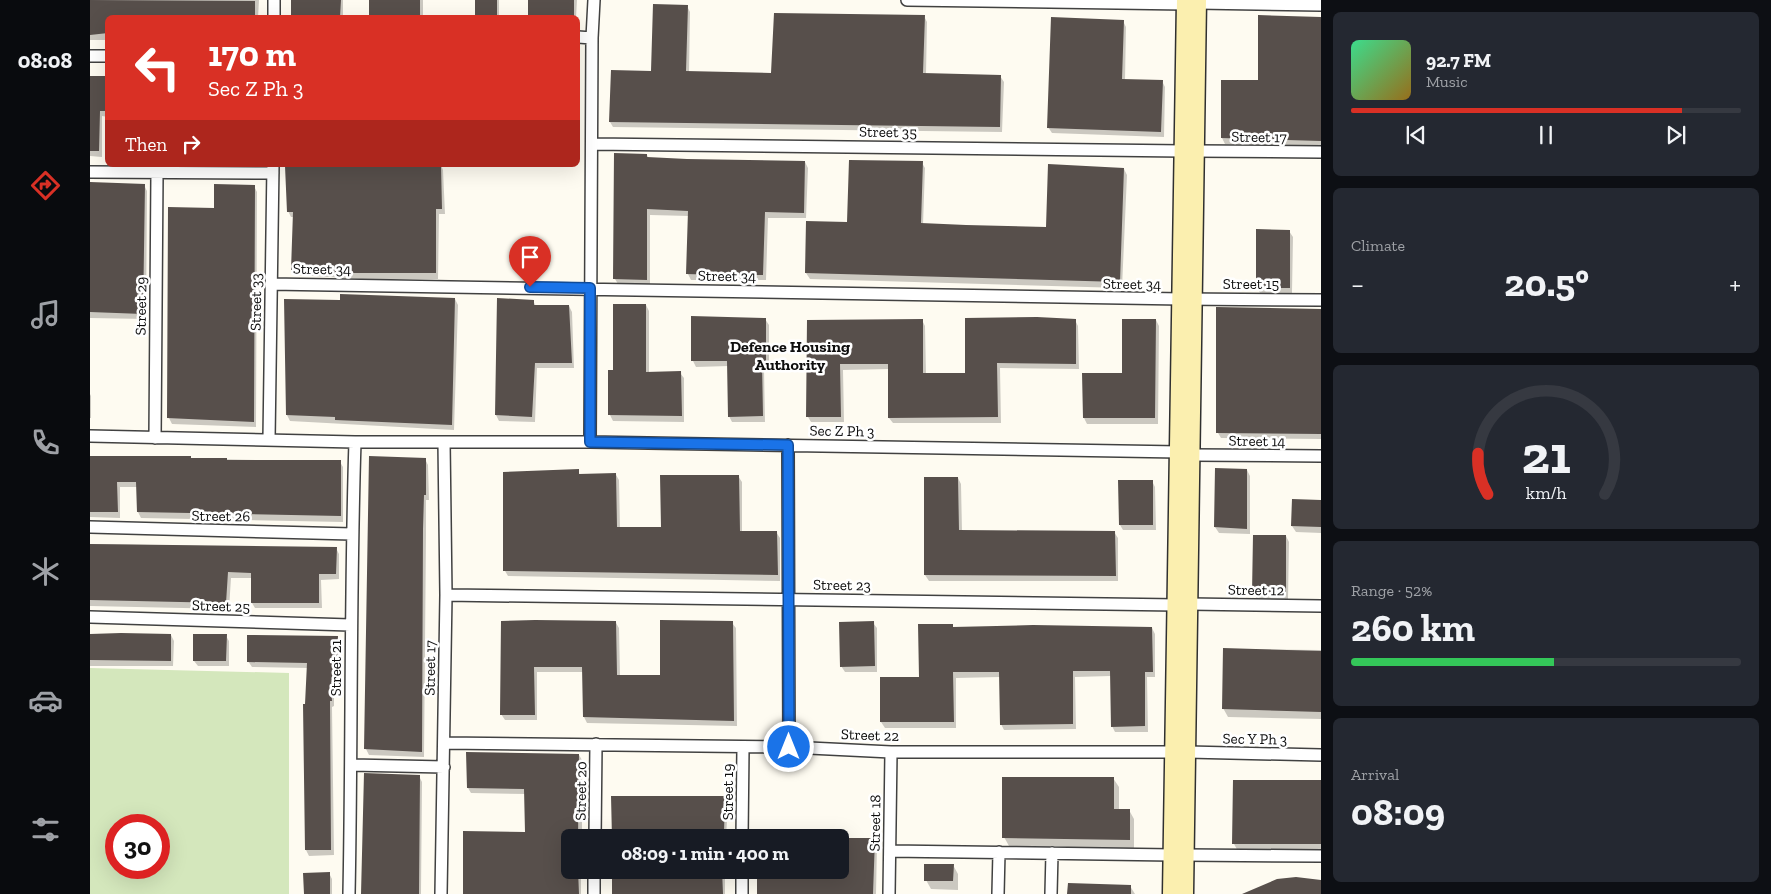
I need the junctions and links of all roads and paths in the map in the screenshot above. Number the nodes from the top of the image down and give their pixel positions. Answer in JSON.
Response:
{"nodes":[{"id":1,"x":274,"y":0,"type":"edge"},
{"id":2,"x":594,"y":0,"type":"edge"},
{"id":3,"x":907,"y":0,"type":"edge"},
{"id":4,"x":1191,"y":2,"type":"edge"},
{"id":5,"x":1321,"y":5,"type":"edge"},
{"id":6,"x":274,"y":15,"type":"edge"},
{"id":7,"x":580,"y":37,"type":"edge"},
{"id":8,"x":592,"y":38,"type":"junction"},
{"id":9,"x":90,"y":56,"type":"edge"},
{"id":10,"x":105,"y":56,"type":"edge"},
{"id":11,"x":592,"y":144,"type":"junction"},
{"id":12,"x":1189,"y":151,"type":"junction"},
{"id":13,"x":1321,"y":152,"type":"edge"},
{"id":14,"x":273,"y":169,"type":"edge"},
{"id":15,"x":90,"y":172,"type":"edge"},
{"id":16,"x":158,"y":173,"type":"junction"},
{"id":17,"x":271,"y":284,"type":"junction"},
{"id":18,"x":590,"y":288,"type":"junction"},
{"id":19,"x":1188,"y":299,"type":"junction"},
{"id":20,"x":1321,"y":300,"type":"edge"},
{"id":21,"x":90,"y":436,"type":"edge"},
{"id":22,"x":155,"y":438,"type":"junction"},
{"id":23,"x":269,"y":439,"type":"junction"},
{"id":24,"x":355,"y":442,"type":"junction"},
{"id":25,"x":444,"y":442,"type":"junction"},
{"id":26,"x":590,"y":442,"type":"junction"},
{"id":27,"x":788,"y":445,"type":"junction"},
{"id":28,"x":1185,"y":453,"type":"junction"},
{"id":29,"x":1321,"y":456,"type":"edge"},
{"id":30,"x":90,"y":528,"type":"edge"},
{"id":31,"x":352,"y":534,"type":"junction"},
{"id":32,"x":446,"y":595,"type":"junction"},
{"id":33,"x":788,"y":599,"type":"junction"},
{"id":34,"x":1183,"y":604,"type":"junction"},
{"id":35,"x":1321,"y":606,"type":"edge"},
{"id":36,"x":90,"y":616,"type":"edge"},
{"id":37,"x":350,"y":624,"type":"junction"},
{"id":38,"x":444,"y":743,"type":"junction"},
{"id":39,"x":596,"y":744,"type":"junction"},
{"id":40,"x":789,"y":747,"type":"junction"},
{"id":41,"x":743,"y":748,"type":"junction"},
{"id":42,"x":891,"y":752,"type":"junction"},
{"id":43,"x":1181,"y":752,"type":"junction"},
{"id":44,"x":1321,"y":755,"type":"edge"},
{"id":45,"x":352,"y":764,"type":"junction"},
{"id":46,"x":444,"y":767,"type":"junction"},
{"id":47,"x":595,"y":829,"type":"edge"},
{"id":48,"x":742,"y":829,"type":"edge"},
{"id":49,"x":890,"y":851,"type":"junction"},
{"id":50,"x":999,"y":852,"type":"junction"},
{"id":51,"x":1052,"y":853,"type":"junction"},
{"id":52,"x":1179,"y":855,"type":"junction"},
{"id":53,"x":1321,"y":856,"type":"edge"},
{"id":54,"x":594,"y":879,"type":"edge"},
{"id":55,"x":742,"y":879,"type":"edge"},
{"id":56,"x":349,"y":894,"type":"edge"},
{"id":57,"x":441,"y":894,"type":"edge"},
{"id":58,"x":594,"y":894,"type":"edge"},
{"id":59,"x":742,"y":894,"type":"edge"},
{"id":60,"x":889,"y":894,"type":"edge"},
{"id":61,"x":998,"y":894,"type":"edge"},
{"id":62,"x":1051,"y":894,"type":"edge"},
{"id":63,"x":1171,"y":894,"type":"edge"},
{"id":64,"x":1184,"y":894,"type":"edge"}],
"edges":[{"from":1,"to":6,"type":"street"},
{"from":2,"to":8,"type":"street"},
{"from":3,"to":4,"type":"street"},
{"from":4,"to":5,"type":"street"},
{"from":4,"to":12,"type":"main road"},
{"from":7,"to":8,"type":"street"},
{"from":8,"to":11,"type":"street"},
{"from":9,"to":10,"type":"street"},
{"from":11,"to":12,"type":"street","name":"Street 35"},
{"from":11,"to":18,"type":"street"},
{"from":12,"to":13,"type":"street","name":"Street 17"},
{"from":12,"to":19,"type":"main road"},
{"from":14,"to":16,"type":"street"},
{"from":14,"to":17,"type":"street","name":"Street 33"},
{"from":15,"to":16,"type":"street"},
{"from":16,"to":22,"type":"street","name":"Street 29"},
{"from":17,"to":18,"type":"street","name":"Street 34"},
{"from":17,"to":23,"type":"street","name":"Street 33"},
{"from":18,"to":19,"type":"street","name":"Street 34"},
{"from":18,"to":26,"type":"street"},
{"from":19,"to":20,"type":"street","name":"Street 15"},
{"from":19,"to":28,"type":"main road"},
{"from":21,"to":22,"type":"street","name":"Sec Z Ph 3"},
{"from":22,"to":23,"type":"street","name":"Sec Z Ph 3"},
{"from":23,"to":24,"type":"street","name":"Sec Z Ph 3"},
{"from":24,"to":25,"type":"street","name":"Sec Z Ph 3"},
{"from":24,"to":31,"type":"street","name":"Street 21"},
{"from":25,"to":26,"type":"street","name":"Sec Z Ph 3"},
{"from":25,"to":32,"type":"street","name":"Street 17"},
{"from":26,"to":27,"type":"street","name":"Sec Z Ph 3"},
{"from":27,"to":28,"type":"street","name":"Sec Z Ph 3"},
{"from":27,"to":33,"type":"street"},
{"from":28,"to":29,"type":"street","name":"Street 14"},
{"from":28,"to":34,"type":"main road"},
{"from":30,"to":31,"type":"street","name":"Street 26"},
{"from":31,"to":37,"type":"street","name":"Street 21"},
{"from":32,"to":33,"type":"street","name":"Street 23"},
{"from":32,"to":38,"type":"street","name":"Street 17"},
{"from":33,"to":34,"type":"street","name":"Street 23"},
{"from":33,"to":40,"type":"street"},
{"from":34,"to":35,"type":"street","name":"Street 12"},
{"from":34,"to":43,"type":"main road"},
{"from":36,"to":37,"type":"street","name":"Street 25"},
{"from":37,"to":45,"type":"street","name":"Street 21"},
{"from":38,"to":39,"type":"street","name":"Street 22"},
{"from":38,"to":46,"type":"street","name":"Street 17"},
{"from":39,"to":41,"type":"street","name":"Street 22"},
{"from":39,"to":47,"type":"street","name":"Street 20"},
{"from":40,"to":41,"type":"street","name":"Street 22"},
{"from":40,"to":42,"type":"street","name":"Street 22"},
{"from":41,"to":48,"type":"street","name":"Street 19"},
{"from":42,"to":43,"type":"street","name":"Street 22"},
{"from":42,"to":49,"type":"street","name":"Street 18"},
{"from":43,"to":44,"type":"street","name":"Sec Y Ph 3"},
{"from":43,"to":52,"type":"main road"},
{"from":45,"to":46,"type":"street"},
{"from":45,"to":56,"type":"street","name":"Street 21"},
{"from":46,"to":57,"type":"street","name":"Street 17"},
{"from":49,"to":50,"type":"street"},
{"from":49,"to":60,"type":"street","name":"Street 18"},
{"from":50,"to":51,"type":"street"},
{"from":50,"to":61,"type":"street"},
{"from":51,"to":52,"type":"street"},
{"from":51,"to":62,"type":"street"},
{"from":52,"to":53,"type":"street"},
{"from":52,"to":63,"type":"main road"},
{"from":52,"to":64,"type":"main road"},
{"from":54,"to":58,"type":"street"},
{"from":55,"to":59,"type":"street"}]}
